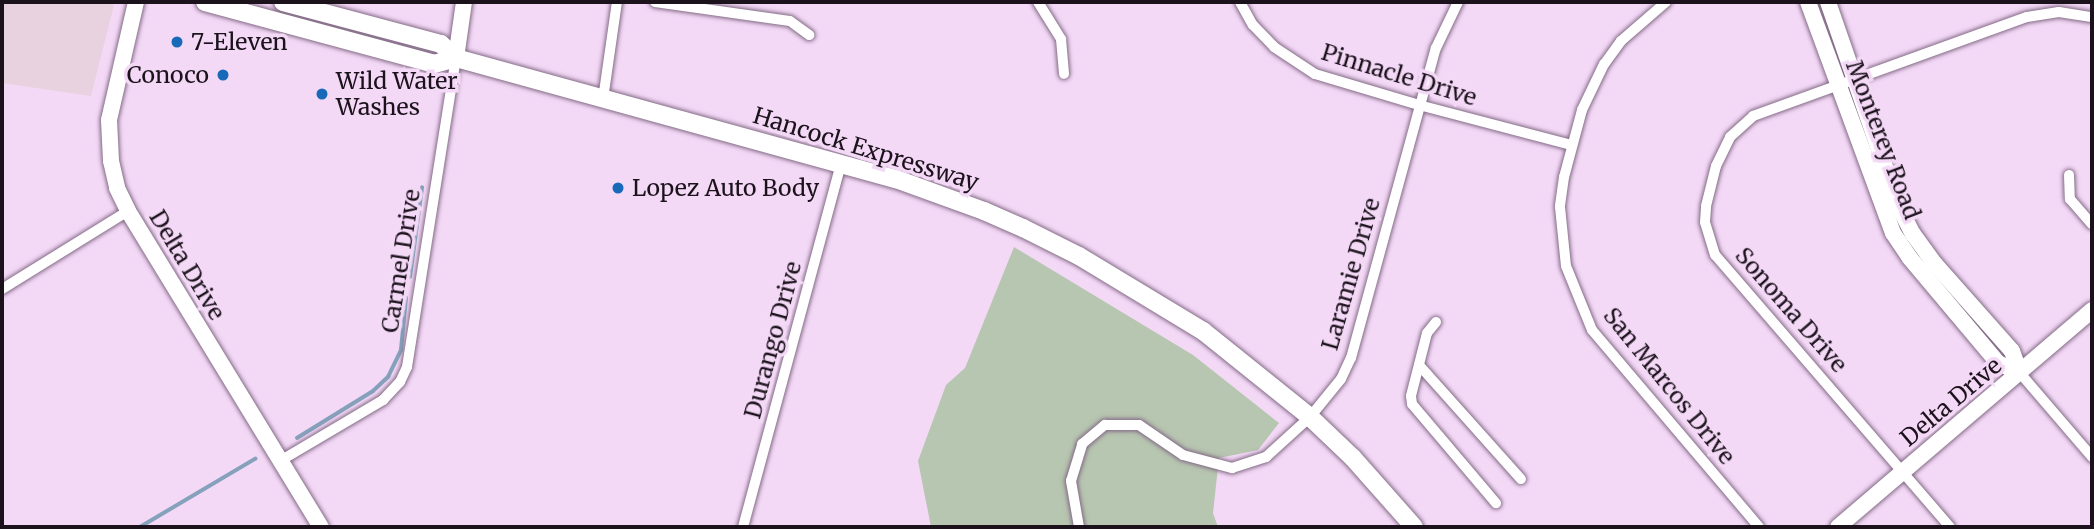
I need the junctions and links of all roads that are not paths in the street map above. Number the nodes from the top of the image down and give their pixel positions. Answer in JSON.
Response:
{"nodes":[{"id":1,"x":136,"y":2,"type":"edge"},
{"id":2,"x":205,"y":2,"type":"edge"},
{"id":3,"x":283,"y":2,"type":"edge"},
{"id":4,"x":464,"y":2,"type":"edge"},
{"id":5,"x":618,"y":2,"type":"edge"},
{"id":6,"x":655,"y":2,"type":"edge"},
{"id":7,"x":1038,"y":2,"type":"edge"},
{"id":8,"x":1240,"y":2,"type":"edge"},
{"id":9,"x":1458,"y":2,"type":"edge"},
{"id":10,"x":1666,"y":2,"type":"edge"},
{"id":11,"x":1808,"y":2,"type":"edge"},
{"id":12,"x":1828,"y":2,"type":"edge"},
{"id":13,"x":2092,"y":17,"type":"edge"},
{"id":14,"x":809,"y":35,"type":"dead end"},
{"id":15,"x":456,"y":58,"type":"junction"},
{"id":16,"x":1064,"y":74,"type":"dead end"},
{"id":17,"x":1855,"y":80,"type":"junction"},
{"id":18,"x":1836,"y":87,"type":"junction"},
{"id":19,"x":603,"y":99,"type":"junction"},
{"id":20,"x":1419,"y":106,"type":"junction"},
{"id":21,"x":1572,"y":145,"type":"junction"},
{"id":22,"x":841,"y":164,"type":"junction"},
{"id":23,"x":2069,"y":175,"type":"dead end"},
{"id":24,"x":128,"y":211,"type":"junction"},
{"id":25,"x":2092,"y":224,"type":"edge"},
{"id":26,"x":2,"y":289,"type":"edge"},
{"id":27,"x":2092,"y":310,"type":"edge"},
{"id":28,"x":1436,"y":322,"type":"dead end"},
{"id":29,"x":1419,"y":365,"type":"junction"},
{"id":30,"x":2020,"y":373,"type":"junction"},
{"id":31,"x":1310,"y":417,"type":"junction"},
{"id":32,"x":2092,"y":457,"type":"edge"},
{"id":33,"x":280,"y":461,"type":"junction"},
{"id":34,"x":1902,"y":472,"type":"junction"},
{"id":35,"x":1521,"y":479,"type":"dead end"},
{"id":36,"x":1496,"y":503,"type":"dead end"},
{"id":37,"x":321,"y":527,"type":"edge"},
{"id":38,"x":743,"y":527,"type":"edge"},
{"id":39,"x":1079,"y":527,"type":"edge"},
{"id":40,"x":1415,"y":527,"type":"edge"},
{"id":41,"x":1759,"y":527,"type":"edge"},
{"id":42,"x":1838,"y":527,"type":"edge"},
{"id":43,"x":1950,"y":527,"type":"edge"}],
"edges":[{"from":1,"to":24,"type":"main road","name":"Delta Drive"},
{"from":2,"to":15,"type":"main road","name":"Hancock Expressway"},
{"from":3,"to":15,"type":"main road","name":"Hancock Expressway"},
{"from":4,"to":15,"type":"main road","name":"Carmel Drive"},
{"from":5,"to":19,"type":"street"},
{"from":6,"to":14,"type":"street"},
{"from":7,"to":16,"type":"street"},
{"from":8,"to":20,"type":"street","name":"Pinnacle Drive"},
{"from":9,"to":20,"type":"street","name":"Laramie Drive"},
{"from":10,"to":21,"type":"street","name":"San Marcos Drive"},
{"from":11,"to":18,"type":"main road","name":"Monterey Road"},
{"from":12,"to":17,"type":"main road","name":"Monterey Road"},
{"from":13,"to":17,"type":"street","name":"Sonoma Drive"},
{"from":15,"to":19,"type":"main road","name":"Hancock Expressway"},
{"from":15,"to":33,"type":"street","name":"Carmel Drive"},
{"from":17,"to":18,"type":"street","name":"Sonoma Drive"},
{"from":17,"to":30,"type":"main road","name":"Monterey Road"},
{"from":18,"to":30,"type":"main road","name":"Monterey Road"},
{"from":18,"to":34,"type":"street","name":"Sonoma Drive"},
{"from":19,"to":22,"type":"main road","name":"Hancock Expressway"},
{"from":20,"to":21,"type":"street","name":"Pinnacle Drive"},
{"from":20,"to":31,"type":"street","name":"Laramie Drive"},
{"from":21,"to":41,"type":"street","name":"San Marcos Drive"},
{"from":22,"to":31,"type":"main road","name":"Hancock Expressway"},
{"from":22,"to":38,"type":"street","name":"Durango Drive"},
{"from":23,"to":25,"type":"street"},
{"from":24,"to":26,"type":"street"},
{"from":24,"to":33,"type":"main road","name":"Delta Drive"},
{"from":27,"to":30,"type":"main road","name":"Delta Drive"},
{"from":28,"to":29,"type":"street"},
{"from":29,"to":35,"type":"street"},
{"from":29,"to":36,"type":"street"},
{"from":30,"to":32,"type":"street","name":"Monterey Road"},
{"from":30,"to":34,"type":"main road","name":"Delta Drive"},
{"from":31,"to":39,"type":"street","name":"Laramie Drive"},
{"from":31,"to":40,"type":"main road","name":"Hancock Expressway"},
{"from":33,"to":37,"type":"main road","name":"Delta Drive"},
{"from":34,"to":42,"type":"main road","name":"Delta Drive"},
{"from":34,"to":43,"type":"street","name":"Sonoma Drive"}]}
